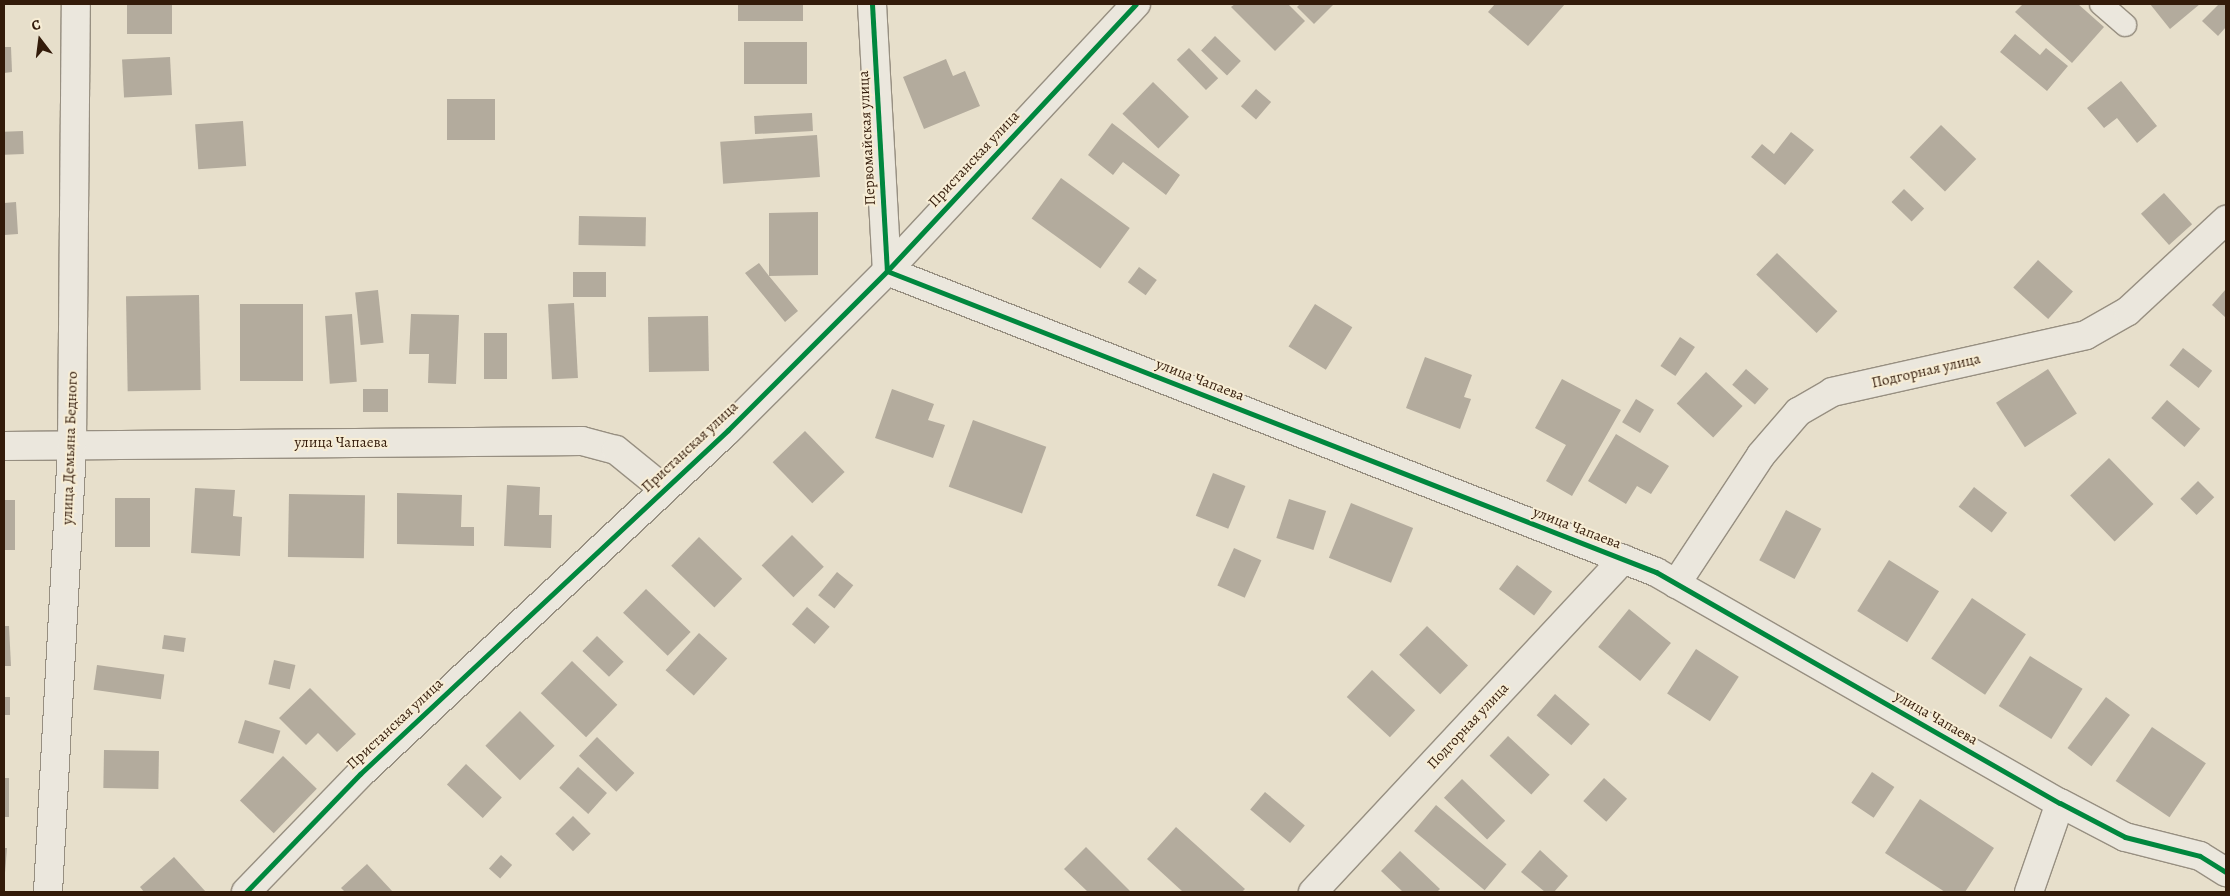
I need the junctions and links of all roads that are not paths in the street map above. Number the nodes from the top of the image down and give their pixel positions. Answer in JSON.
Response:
{"nodes":[{"id":1,"x":76,"y":4,"type":"edge"},
{"id":2,"x":872,"y":4,"type":"edge"},
{"id":3,"x":1136,"y":4,"type":"edge"},
{"id":4,"x":2101,"y":4,"type":"edge"},
{"id":5,"x":2125,"y":25,"type":"dead end"},
{"id":6,"x":2226,"y":220,"type":"edge"},
{"id":7,"x":887,"y":271,"type":"junction"},
{"id":8,"x":72,"y":444,"type":"junction"},
{"id":9,"x":4,"y":446,"type":"edge"},
{"id":10,"x":664,"y":489,"type":"junction"},
{"id":11,"x":1623,"y":560,"type":"junction"},
{"id":12,"x":1676,"y":584,"type":"junction"},
{"id":13,"x":2060,"y":803,"type":"junction"},
{"id":14,"x":2226,"y":872,"type":"edge"},
{"id":15,"x":48,"y":892,"type":"edge"},
{"id":16,"x":246,"y":892,"type":"edge"},
{"id":17,"x":1312,"y":892,"type":"edge"},
{"id":18,"x":2029,"y":892,"type":"edge"}],
"edges":[{"from":1,"to":8,"type":"street","name":"улица Демьяна Бедного"},
{"from":2,"to":7,"type":"street","name":"Первомайская улица"},
{"from":3,"to":7,"type":"street","name":"Пристанская улица"},
{"from":4,"to":5,"type":"lane"},
{"from":6,"to":12,"type":"street","name":"Подгорная улица"},
{"from":7,"to":10,"type":"street","name":"Пристанская улица"},
{"from":7,"to":11,"type":"street","name":"улица Чапаева"},
{"from":8,"to":9,"type":"street","name":"улица Чапаева"},
{"from":8,"to":10,"type":"street","name":"улица Чапаева"},
{"from":8,"to":15,"type":"street","name":"улица Демьяна Бедного"},
{"from":10,"to":16,"type":"street","name":"Пристанская улица"},
{"from":11,"to":12,"type":"street","name":"улица Чапаева"},
{"from":11,"to":17,"type":"street","name":"Подгорная улица"},
{"from":12,"to":13,"type":"street","name":"улица Чапаева"},
{"from":13,"to":14,"type":"street","name":"улица Чапаева"},
{"from":13,"to":18,"type":"street"}]}
